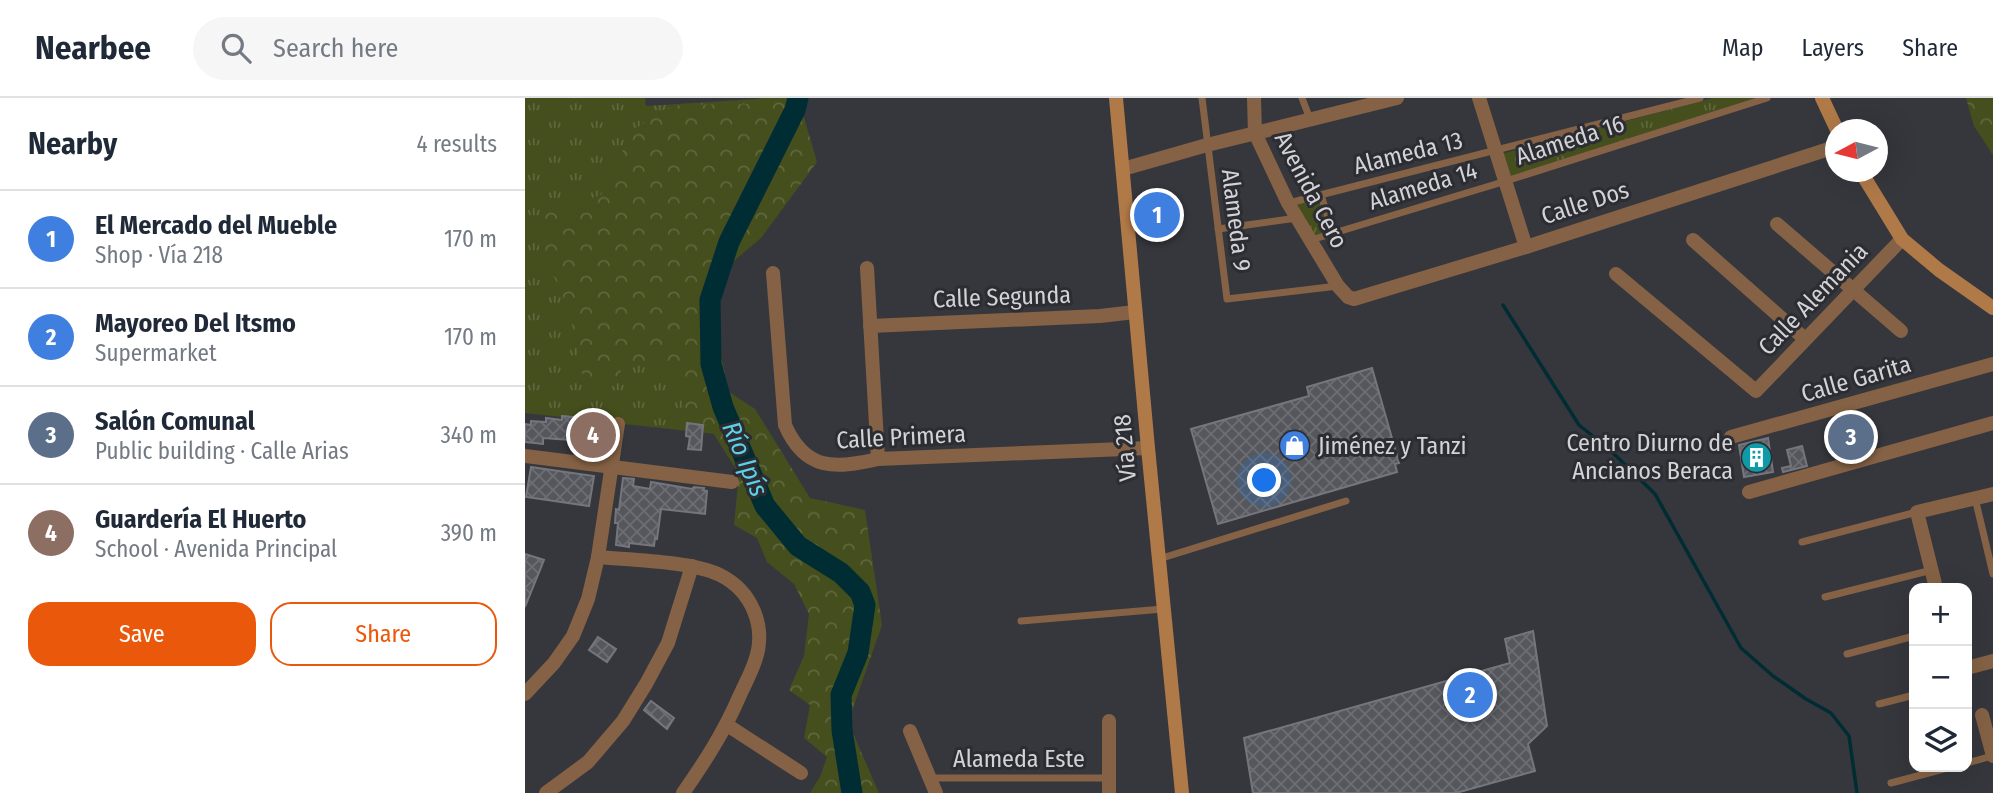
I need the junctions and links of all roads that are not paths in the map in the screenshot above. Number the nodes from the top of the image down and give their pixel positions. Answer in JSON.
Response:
{"nodes":[{"id":1,"x":1116,"y":98,"type":"edge"},
{"id":2,"x":1202,"y":98,"type":"edge"},
{"id":3,"x":1254,"y":98,"type":"edge"},
{"id":4,"x":1302,"y":98,"type":"edge"},
{"id":5,"x":1397,"y":98,"type":"edge"},
{"id":6,"x":1479,"y":98,"type":"edge"},
{"id":7,"x":1700,"y":98,"type":"edge"},
{"id":8,"x":1767,"y":98,"type":"edge"},
{"id":9,"x":1822,"y":98,"type":"edge"},
{"id":10,"x":1380,"y":100,"type":"edge"},
{"id":11,"x":1832,"y":119,"type":"edge"},
{"id":12,"x":1310,"y":120,"type":"junction"},
{"id":13,"x":1255,"y":133,"type":"junction"},
{"id":14,"x":1207,"y":145,"type":"junction"},
{"id":15,"x":1496,"y":151,"type":"junction"},
{"id":16,"x":1825,"y":151,"type":"edge"},
{"id":17,"x":1123,"y":169,"type":"junction"},
{"id":18,"x":1506,"y":181,"type":"junction"},
{"id":19,"x":1866,"y":182,"type":"edge"},
{"id":20,"x":1321,"y":195,"type":"junction"},
{"id":21,"x":1288,"y":203,"type":"junction"},
{"id":22,"x":1298,"y":218,"type":"junction"},
{"id":23,"x":1777,"y":224,"type":"dead end"},
{"id":24,"x":1218,"y":229,"type":"junction"},
{"id":25,"x":1333,"y":233,"type":"junction"},
{"id":26,"x":1902,"y":239,"type":"junction"},
{"id":27,"x":1311,"y":240,"type":"junction"},
{"id":28,"x":1693,"y":240,"type":"dead end"},
{"id":29,"x":1526,"y":247,"type":"junction"},
{"id":30,"x":867,"y":268,"type":"dead end"},
{"id":31,"x":773,"y":273,"type":"dead end"},
{"id":32,"x":1616,"y":274,"type":"dead end"},
{"id":33,"x":1854,"y":290,"type":"junction"},
{"id":34,"x":1343,"y":292,"type":"junction"},
{"id":35,"x":1993,"y":308,"type":"edge"},
{"id":36,"x":1135,"y":312,"type":"junction"},
{"id":37,"x":870,"y":326,"type":"junction"},
{"id":38,"x":1901,"y":331,"type":"dead end"},
{"id":39,"x":1805,"y":339,"type":"junction"},
{"id":40,"x":1993,"y":364,"type":"edge"},
{"id":41,"x":1993,"y":423,"type":"edge"},
{"id":42,"x":618,"y":424,"type":"dead end"},
{"id":43,"x":1731,"y":437,"type":"dead end"},
{"id":44,"x":1148,"y":448,"type":"junction"},
{"id":45,"x":525,"y":456,"type":"edge"},
{"id":46,"x":878,"y":459,"type":"junction"},
{"id":47,"x":613,"y":467,"type":"junction"},
{"id":48,"x":732,"y":482,"type":"dead end"},
{"id":49,"x":1749,"y":492,"type":"dead end"},
{"id":50,"x":1993,"y":494,"type":"edge"},
{"id":51,"x":1975,"y":498,"type":"junction"},
{"id":52,"x":1346,"y":500,"type":"dead end"},
{"id":53,"x":1917,"y":512,"type":"junction"},
{"id":54,"x":1802,"y":542,"type":"dead end"},
{"id":55,"x":598,"y":557,"type":"junction"},
{"id":56,"x":1158,"y":559,"type":"junction"},
{"id":57,"x":692,"y":566,"type":"junction"},
{"id":58,"x":1931,"y":570,"type":"junction"},
{"id":59,"x":1993,"y":574,"type":"edge"},
{"id":60,"x":1935,"y":583,"type":"edge"},
{"id":61,"x":1825,"y":597,"type":"dead end"},
{"id":62,"x":1163,"y":609,"type":"junction"},
{"id":63,"x":1021,"y":621,"type":"dead end"},
{"id":64,"x":1909,"y":637,"type":"edge"},
{"id":65,"x":1847,"y":654,"type":"dead end"},
{"id":66,"x":1993,"y":661,"type":"edge"},
{"id":67,"x":1972,"y":667,"type":"edge"},
{"id":68,"x":525,"y":694,"type":"edge"},
{"id":69,"x":1909,"y":696,"type":"edge"},
{"id":70,"x":1879,"y":704,"type":"dead end"},
{"id":71,"x":1982,"y":715,"type":"dead end"},
{"id":72,"x":1109,"y":722,"type":"dead end"},
{"id":73,"x":727,"y":725,"type":"junction"},
{"id":74,"x":910,"y":731,"type":"dead end"},
{"id":75,"x":1993,"y":756,"type":"edge"},
{"id":76,"x":1972,"y":761,"type":"edge"},
{"id":77,"x":801,"y":772,"type":"dead end"},
{"id":78,"x":1932,"y":772,"type":"edge"},
{"id":79,"x":930,"y":778,"type":"junction"},
{"id":80,"x":1891,"y":783,"type":"dead end"},
{"id":81,"x":1109,"y":785,"type":"edge"},
{"id":82,"x":546,"y":793,"type":"edge"},
{"id":83,"x":684,"y":793,"type":"edge"},
{"id":84,"x":936,"y":793,"type":"edge"},
{"id":85,"x":1182,"y":793,"type":"edge"}],
"edges":[{"from":1,"to":17,"type":"main road","name":"Vía 218"},
{"from":2,"to":14,"type":"lane","name":"Alameda 9"},
{"from":3,"to":13,"type":"street","name":"Avenida Cero"},
{"from":4,"to":12,"type":"lane"},
{"from":5,"to":10,"type":"street"},
{"from":6,"to":15,"type":"street"},
{"from":7,"to":15,"type":"lane","name":"Alameda 13"},
{"from":8,"to":18,"type":"lane","name":"Alameda 16"},
{"from":9,"to":11,"type":"main road"},
{"from":10,"to":12,"type":"street"},
{"from":12,"to":13,"type":"street"},
{"from":13,"to":14,"type":"street"},
{"from":13,"to":21,"type":"street","name":"Avenida Cero"},
{"from":14,"to":17,"type":"street"},
{"from":14,"to":24,"type":"lane","name":"Alameda 9"},
{"from":15,"to":18,"type":"street"},
{"from":15,"to":20,"type":"lane","name":"Alameda 13"},
{"from":16,"to":29,"type":"street","name":"Calle Dos"},
{"from":17,"to":36,"type":"main road","name":"Vía 218"},
{"from":18,"to":25,"type":"lane","name":"Alameda 14"},
{"from":18,"to":29,"type":"street"},
{"from":19,"to":26,"type":"main road"},
{"from":20,"to":21,"type":"lane","name":"Alameda 13"},
{"from":20,"to":25,"type":"lane"},
{"from":21,"to":22,"type":"street","name":"Avenida Cero"},
{"from":22,"to":24,"type":"lane"},
{"from":22,"to":27,"type":"street","name":"Avenida Cero"},
{"from":23,"to":33,"type":"street"},
{"from":24,"to":34,"type":"lane","name":"Alameda 9"},
{"from":25,"to":27,"type":"lane","name":"Alameda 14"},
{"from":26,"to":33,"type":"street","name":"Calle Alemania"},
{"from":26,"to":35,"type":"main road"},
{"from":27,"to":34,"type":"street","name":"Avenida Cero"},
{"from":28,"to":39,"type":"street"},
{"from":29,"to":34,"type":"street","name":"Calle Dos"},
{"from":30,"to":37,"type":"street"},
{"from":31,"to":46,"type":"street","name":"Calle Primera"},
{"from":32,"to":39,"type":"street","name":"Calle Alemania"},
{"from":33,"to":38,"type":"street"},
{"from":33,"to":39,"type":"street","name":"Calle Alemania"},
{"from":36,"to":37,"type":"street","name":"Calle Segunda"},
{"from":36,"to":44,"type":"main road","name":"Vía 218"},
{"from":37,"to":46,"type":"street"},
{"from":40,"to":43,"type":"street","name":"Calle Garita"},
{"from":41,"to":49,"type":"street"},
{"from":42,"to":47,"type":"street"},
{"from":44,"to":46,"type":"street","name":"Calle Primera"},
{"from":44,"to":56,"type":"main road","name":"Vía 218"},
{"from":45,"to":47,"type":"street"},
{"from":47,"to":48,"type":"street"},
{"from":47,"to":55,"type":"street"},
{"from":50,"to":51,"type":"street"},
{"from":51,"to":53,"type":"street"},
{"from":51,"to":59,"type":"lane"},
{"from":52,"to":56,"type":"lane"},
{"from":53,"to":54,"type":"lane"},
{"from":53,"to":58,"type":"street"},
{"from":55,"to":57,"type":"street"},
{"from":55,"to":68,"type":"street"},
{"from":56,"to":62,"type":"main road","name":"Vía 218"},
{"from":57,"to":73,"type":"street"},
{"from":57,"to":82,"type":"street"},
{"from":58,"to":60,"type":"street"},
{"from":58,"to":61,"type":"lane"},
{"from":62,"to":63,"type":"lane"},
{"from":62,"to":85,"type":"main road","name":"Vía 218"},
{"from":64,"to":65,"type":"lane"},
{"from":66,"to":67,"type":"street"},
{"from":69,"to":70,"type":"lane"},
{"from":71,"to":75,"type":"street"},
{"from":72,"to":81,"type":"street"},
{"from":73,"to":77,"type":"street"},
{"from":73,"to":83,"type":"street"},
{"from":74,"to":79,"type":"street"},
{"from":75,"to":76,"type":"lane"},
{"from":78,"to":80,"type":"lane"},
{"from":79,"to":81,"type":"lane","name":"Alameda Este"},
{"from":79,"to":84,"type":"street"}]}
